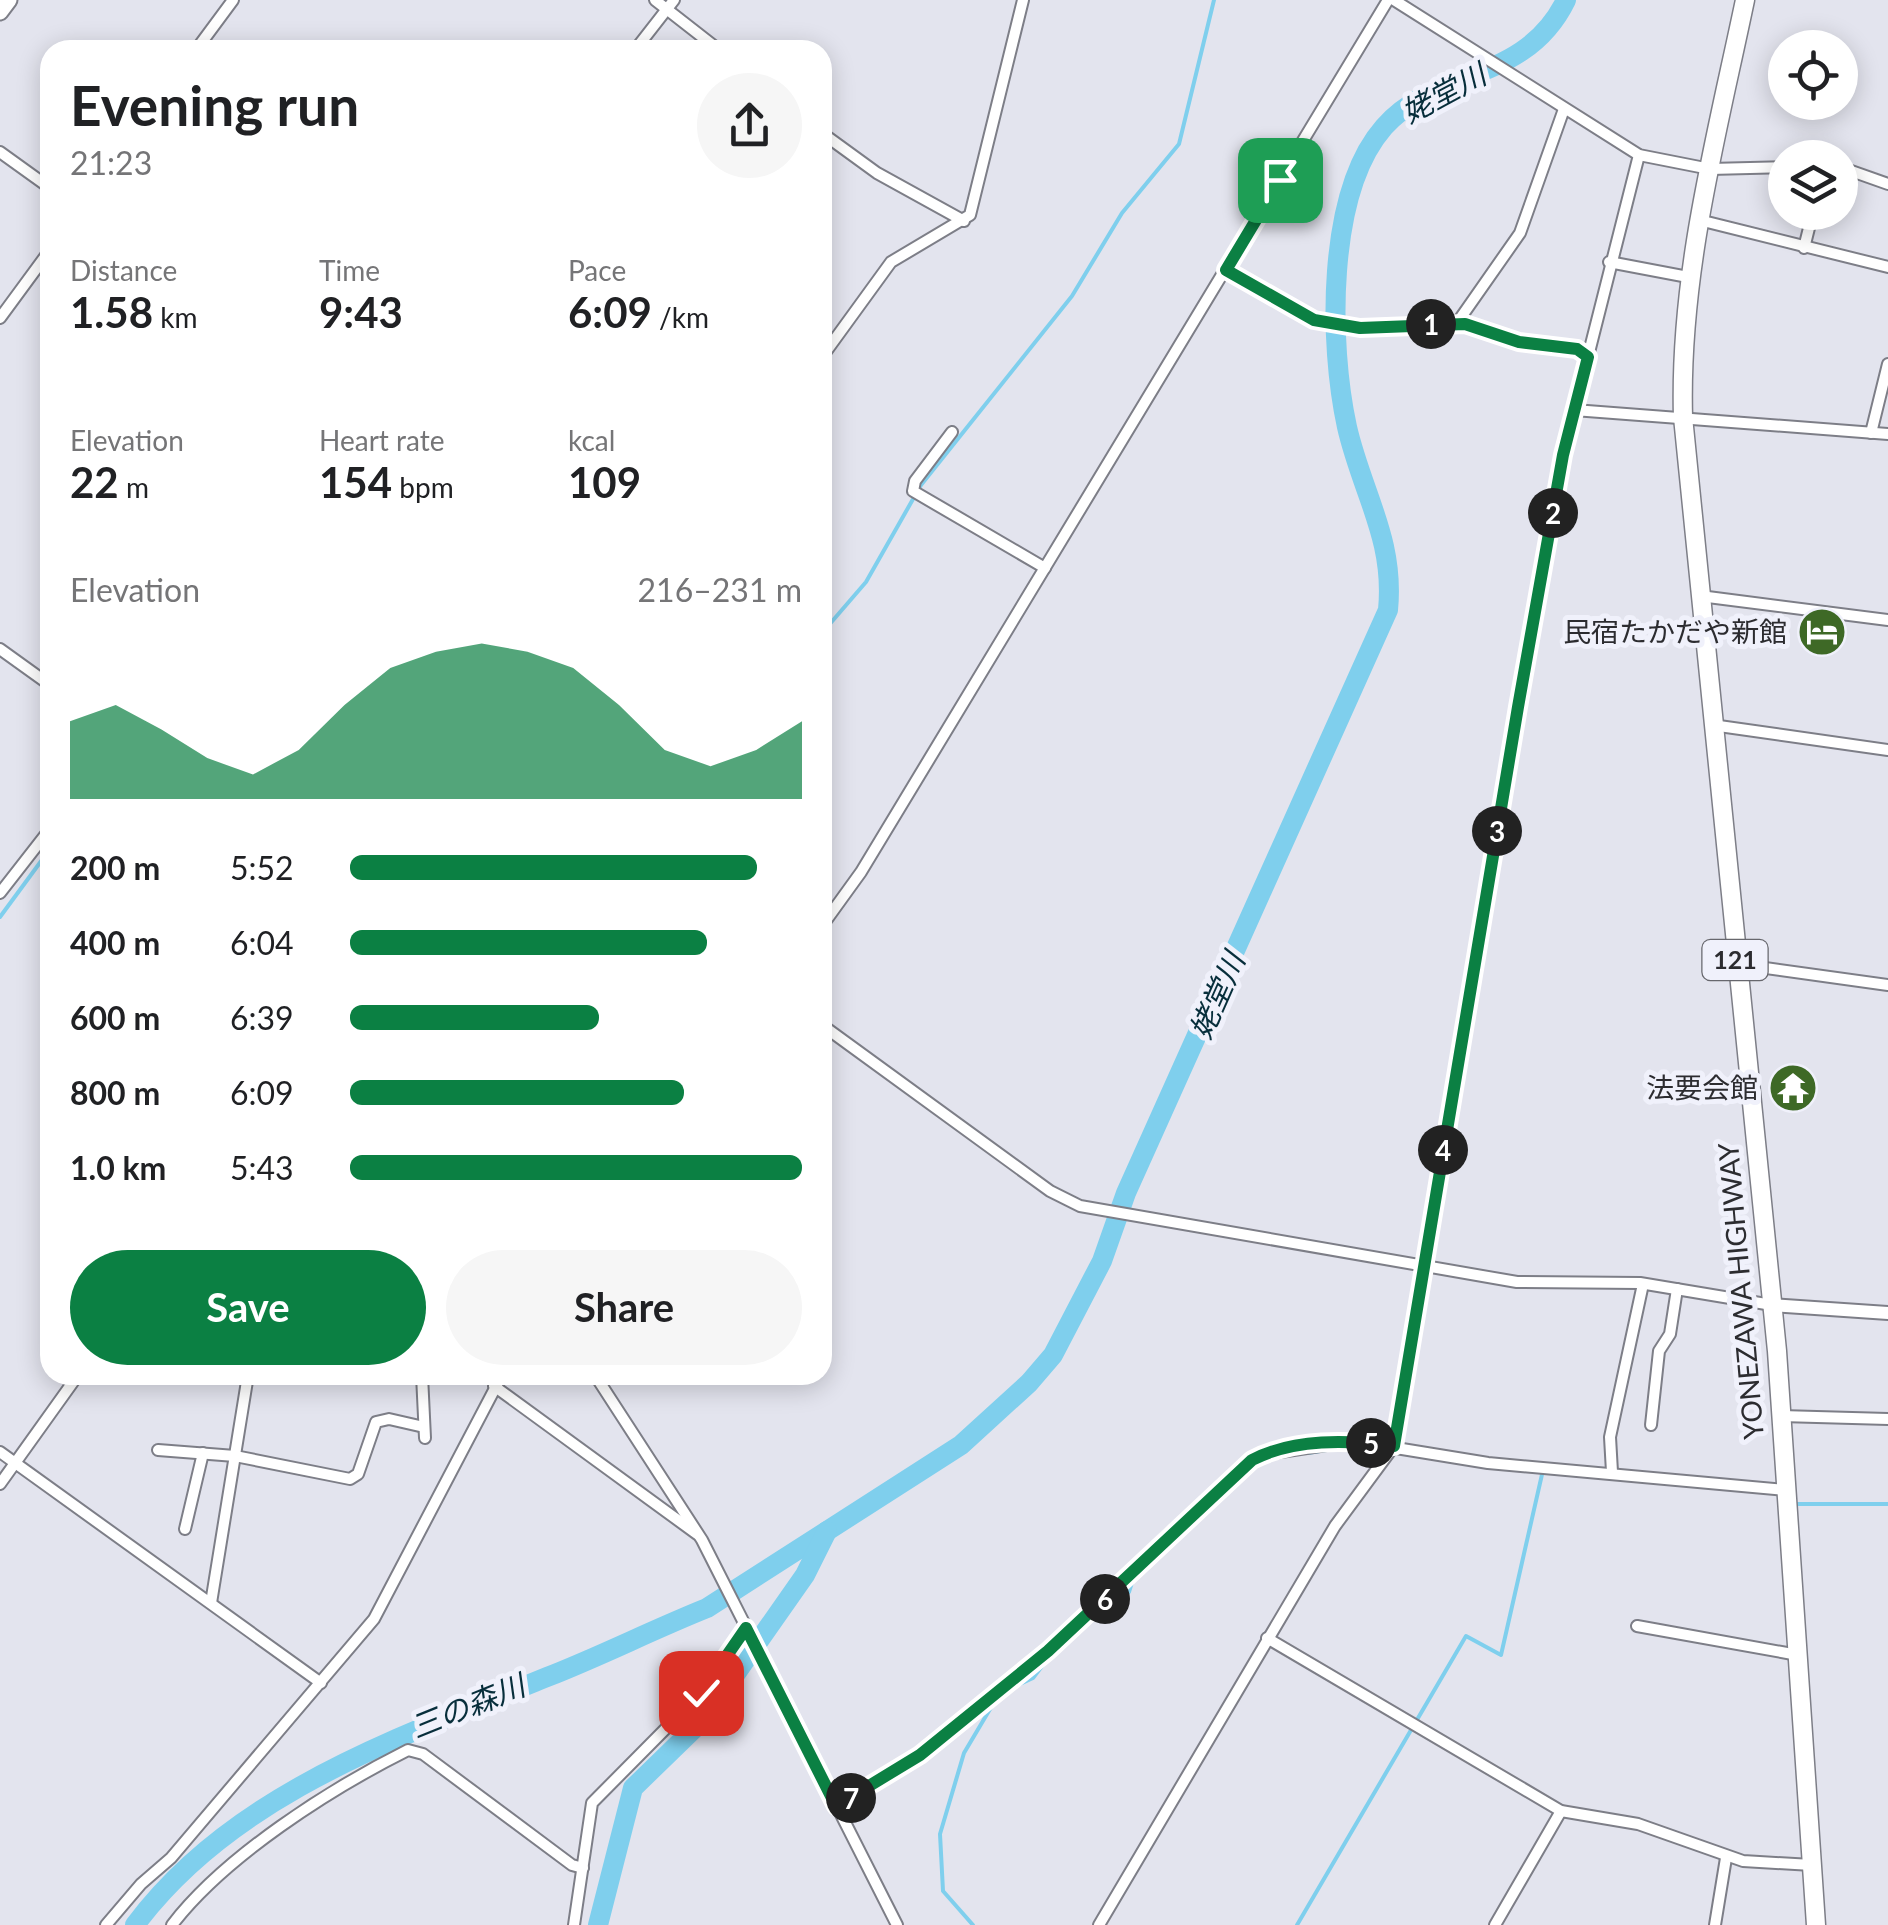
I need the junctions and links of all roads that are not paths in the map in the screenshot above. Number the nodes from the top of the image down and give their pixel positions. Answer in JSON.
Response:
{"nodes":[{"id":1,"x":9,"y":0,"type":"edge"},
{"id":2,"x":232,"y":0,"type":"edge"},
{"id":3,"x":656,"y":0,"type":"edge"},
{"id":4,"x":1023,"y":0,"type":"edge"},
{"id":5,"x":1391,"y":0,"type":"edge"},
{"id":6,"x":1745,"y":0,"type":"edge"},
{"id":7,"x":672,"y":5,"type":"edge"},
{"id":8,"x":0,"y":12,"type":"edge"},
{"id":9,"x":203,"y":40,"type":"edge"},
{"id":10,"x":642,"y":40,"type":"edge"},
{"id":11,"x":709,"y":40,"type":"edge"},
{"id":12,"x":1564,"y":109,"type":"junction"},
{"id":13,"x":832,"y":139,"type":"edge"},
{"id":14,"x":0,"y":152,"type":"edge"},
{"id":15,"x":1639,"y":155,"type":"junction"},
{"id":16,"x":1768,"y":167,"type":"edge"},
{"id":17,"x":1710,"y":169,"type":"junction"},
{"id":18,"x":1858,"y":173,"type":"edge"},
{"id":19,"x":40,"y":181,"type":"edge"},
{"id":20,"x":1888,"y":184,"type":"edge"},
{"id":21,"x":1699,"y":220,"type":"junction"},
{"id":22,"x":964,"y":221,"type":"junction"},
{"id":23,"x":1808,"y":230,"type":"edge"},
{"id":24,"x":1804,"y":248,"type":"junction"},
{"id":25,"x":1610,"y":262,"type":"junction"},
{"id":26,"x":40,"y":264,"type":"edge"},
{"id":27,"x":1888,"y":267,"type":"edge"},
{"id":28,"x":1226,"y":270,"type":"junction"},
{"id":29,"x":1688,"y":277,"type":"junction"},
{"id":30,"x":0,"y":318,"type":"edge"},
{"id":31,"x":1458,"y":323,"type":"junction"},
{"id":32,"x":832,"y":343,"type":"edge"},
{"id":33,"x":1588,"y":357,"type":"junction"},
{"id":34,"x":1888,"y":364,"type":"edge"},
{"id":35,"x":1574,"y":410,"type":"junction"},
{"id":36,"x":1683,"y":419,"type":"junction"},
{"id":37,"x":952,"y":432,"type":"dead end"},
{"id":38,"x":1871,"y":432,"type":"junction"},
{"id":39,"x":1888,"y":434,"type":"edge"},
{"id":40,"x":1045,"y":568,"type":"junction"},
{"id":41,"x":1699,"y":596,"type":"junction"},
{"id":42,"x":1888,"y":620,"type":"edge"},
{"id":43,"x":0,"y":648,"type":"edge"},
{"id":44,"x":40,"y":678,"type":"edge"},
{"id":45,"x":1712,"y":726,"type":"junction"},
{"id":46,"x":1888,"y":750,"type":"edge"},
{"id":47,"x":40,"y":842,"type":"edge"},
{"id":48,"x":0,"y":893,"type":"edge"},
{"id":49,"x":832,"y":912,"type":"edge"},
{"id":50,"x":1736,"y":964,"type":"junction"},
{"id":51,"x":1888,"y":985,"type":"edge"},
{"id":52,"x":832,"y":1032,"type":"edge"},
{"id":53,"x":1424,"y":1264,"type":"junction"},
{"id":54,"x":1643,"y":1284,"type":"junction"},
{"id":55,"x":1676,"y":1288,"type":"junction"},
{"id":56,"x":1772,"y":1305,"type":"junction"},
{"id":57,"x":1888,"y":1312,"type":"edge"},
{"id":58,"x":71,"y":1385,"type":"edge"},
{"id":59,"x":246,"y":1385,"type":"edge"},
{"id":60,"x":423,"y":1385,"type":"edge"},
{"id":61,"x":601,"y":1385,"type":"edge"},
{"id":62,"x":494,"y":1386,"type":"joint"},
{"id":63,"x":1782,"y":1416,"type":"junction"},
{"id":64,"x":1888,"y":1419,"type":"edge"},
{"id":65,"x":1650,"y":1425,"type":"dead end"},
{"id":66,"x":1394,"y":1446,"type":"junction"},
{"id":67,"x":158,"y":1450,"type":"dead end"},
{"id":68,"x":0,"y":1452,"type":"edge"},
{"id":69,"x":203,"y":1453,"type":"junction"},
{"id":70,"x":235,"y":1456,"type":"junction"},
{"id":71,"x":15,"y":1463,"type":"junction"},
{"id":72,"x":1612,"y":1472,"type":"junction"},
{"id":73,"x":0,"y":1484,"type":"edge"},
{"id":74,"x":1786,"y":1490,"type":"junction"},
{"id":75,"x":185,"y":1529,"type":"dead end"},
{"id":76,"x":698,"y":1534,"type":"junction"},
{"id":77,"x":211,"y":1603,"type":"junction"},
{"id":78,"x":1637,"y":1626,"type":"dead end"},
{"id":79,"x":748,"y":1631,"type":"junction"},
{"id":80,"x":1267,"y":1638,"type":"junction"},
{"id":81,"x":1798,"y":1654,"type":"junction"},
{"id":82,"x":321,"y":1683,"type":"junction"},
{"id":83,"x":836,"y":1806,"type":"junction"},
{"id":84,"x":1560,"y":1812,"type":"junction"},
{"id":85,"x":1726,"y":1858,"type":"dead end"},
{"id":86,"x":1812,"y":1865,"type":"junction"},
{"id":87,"x":583,"y":1868,"type":"junction"},
{"id":88,"x":106,"y":1925,"type":"edge"},
{"id":89,"x":172,"y":1925,"type":"edge"},
{"id":90,"x":574,"y":1925,"type":"edge"},
{"id":91,"x":898,"y":1925,"type":"edge"},
{"id":92,"x":1100,"y":1925,"type":"edge"},
{"id":93,"x":1495,"y":1925,"type":"edge"},
{"id":94,"x":1714,"y":1925,"type":"edge"},
{"id":95,"x":1816,"y":1925,"type":"edge"}],
"edges":[{"from":1,"to":8,"type":"main road"},
{"from":2,"to":9,"type":"street"},
{"from":3,"to":7,"type":"street"},
{"from":4,"to":22,"type":"street"},
{"from":5,"to":12,"type":"street"},
{"from":5,"to":28,"type":"street"},
{"from":6,"to":17,"type":"highway","name":"YONEZAWA HIGHWAY","number":"121"},
{"from":7,"to":10,"type":"street"},
{"from":7,"to":11,"type":"street"},
{"from":12,"to":15,"type":"street"},
{"from":12,"to":31,"type":"street"},
{"from":13,"to":22,"type":"street"},
{"from":14,"to":19,"type":"street"},
{"from":15,"to":17,"type":"street"},
{"from":15,"to":25,"type":"street"},
{"from":16,"to":17,"type":"street"},
{"from":17,"to":21,"type":"highway","name":"YONEZAWA HIGHWAY","number":"121"},
{"from":18,"to":20,"type":"street"},
{"from":21,"to":24,"type":"street"},
{"from":21,"to":29,"type":"highway","name":"YONEZAWA HIGHWAY","number":"121"},
{"from":22,"to":32,"type":"street"},
{"from":23,"to":24,"type":"street"},
{"from":24,"to":27,"type":"street"},
{"from":25,"to":29,"type":"street"},
{"from":25,"to":33,"type":"street"},
{"from":26,"to":30,"type":"street"},
{"from":28,"to":31,"type":"street"},
{"from":28,"to":40,"type":"street"},
{"from":29,"to":36,"type":"highway","name":"YONEZAWA HIGHWAY","number":"121"},
{"from":31,"to":33,"type":"street"},
{"from":33,"to":35,"type":"street"},
{"from":34,"to":38,"type":"street"},
{"from":35,"to":36,"type":"street"},
{"from":35,"to":53,"type":"street"},
{"from":36,"to":38,"type":"street"},
{"from":36,"to":41,"type":"highway","name":"YONEZAWA HIGHWAY","number":"121"},
{"from":37,"to":40,"type":"street"},
{"from":38,"to":39,"type":"street"},
{"from":40,"to":49,"type":"street"},
{"from":41,"to":42,"type":"street"},
{"from":41,"to":45,"type":"highway","name":"YONEZAWA HIGHWAY","number":"121"},
{"from":43,"to":44,"type":"street"},
{"from":45,"to":46,"type":"street"},
{"from":45,"to":50,"type":"highway","name":"YONEZAWA HIGHWAY","number":"121"},
{"from":47,"to":48,"type":"street"},
{"from":50,"to":51,"type":"street"},
{"from":50,"to":56,"type":"highway","name":"YONEZAWA HIGHWAY","number":"121"},
{"from":52,"to":53,"type":"street"},
{"from":53,"to":54,"type":"street"},
{"from":53,"to":66,"type":"street"},
{"from":54,"to":55,"type":"street"},
{"from":54,"to":72,"type":"street"},
{"from":55,"to":56,"type":"street"},
{"from":55,"to":65,"type":"street"},
{"from":56,"to":57,"type":"street"},
{"from":56,"to":63,"type":"highway","name":"YONEZAWA HIGHWAY","number":"121"},
{"from":58,"to":71,"type":"street"},
{"from":59,"to":70,"type":"street"},
{"from":60,"to":70,"type":"street"},
{"from":61,"to":76,"type":"street"},
{"from":62,"to":76,"type":"street"},
{"from":62,"to":82,"type":"street"},
{"from":63,"to":64,"type":"street"},
{"from":63,"to":74,"type":"highway","name":"YONEZAWA HIGHWAY","number":"121"},
{"from":66,"to":72,"type":"street"},
{"from":66,"to":80,"type":"street"},
{"from":66,"to":83,"type":"street"},
{"from":67,"to":69,"type":"street"},
{"from":68,"to":71,"type":"street"},
{"from":69,"to":70,"type":"street"},
{"from":69,"to":75,"type":"street"},
{"from":70,"to":77,"type":"street"},
{"from":71,"to":73,"type":"street"},
{"from":71,"to":77,"type":"street"},
{"from":72,"to":74,"type":"street"},
{"from":74,"to":81,"type":"highway","name":"YONEZAWA HIGHWAY","number":"121"},
{"from":76,"to":79,"type":"street"},
{"from":77,"to":82,"type":"street"},
{"from":78,"to":81,"type":"street"},
{"from":79,"to":83,"type":"street"},
{"from":79,"to":87,"type":"street"},
{"from":80,"to":84,"type":"street"},
{"from":80,"to":92,"type":"street"},
{"from":81,"to":86,"type":"highway","name":"YONEZAWA HIGHWAY","number":"121"},
{"from":82,"to":88,"type":"street"},
{"from":83,"to":91,"type":"street"},
{"from":84,"to":86,"type":"street"},
{"from":84,"to":93,"type":"street"},
{"from":85,"to":94,"type":"street"},
{"from":86,"to":95,"type":"highway","name":"YONEZAWA HIGHWAY","number":"121"},
{"from":87,"to":89,"type":"street"},
{"from":87,"to":90,"type":"street"}]}
